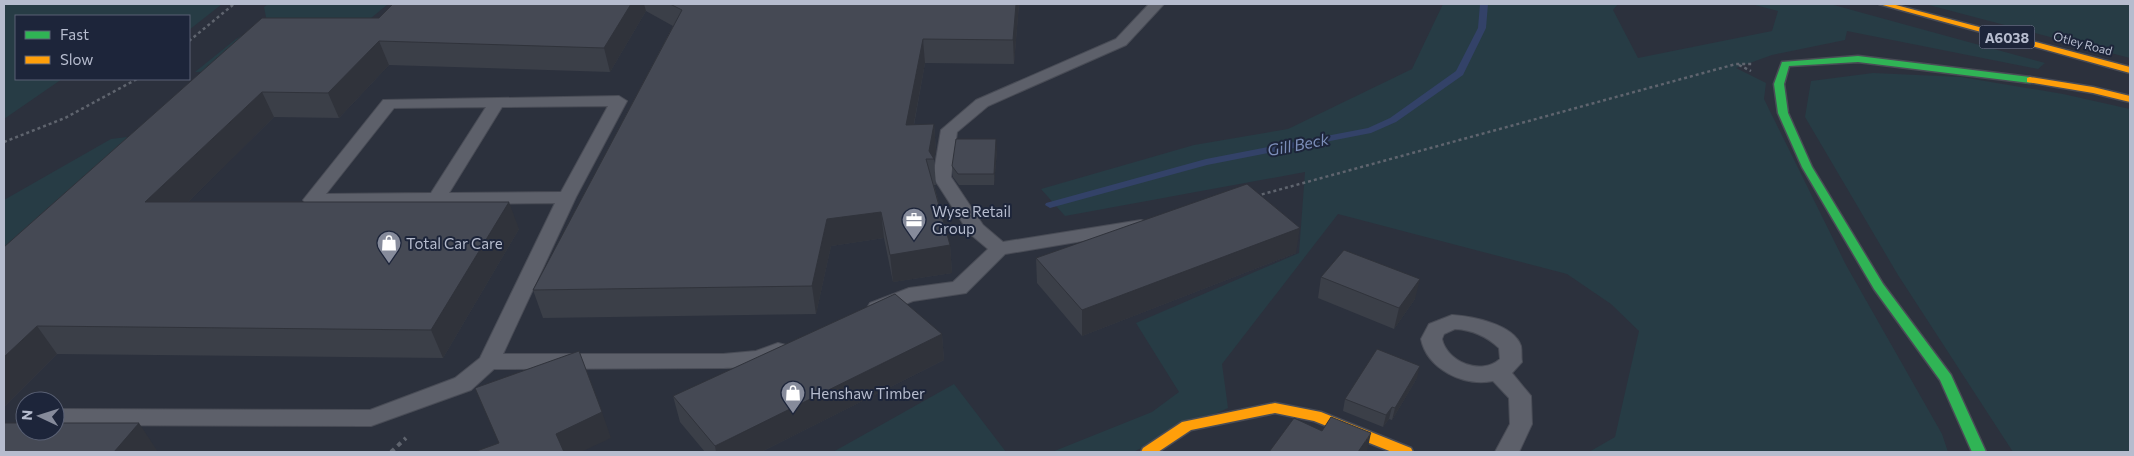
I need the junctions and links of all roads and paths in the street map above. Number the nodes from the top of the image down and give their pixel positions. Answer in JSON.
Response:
{"nodes":[{"id":1,"x":234,"y":4,"type":"edge"},
{"id":2,"x":1157,"y":4,"type":"edge"},
{"id":3,"x":1883,"y":4,"type":"edge"},
{"id":4,"x":190,"y":40,"type":"edge"},
{"id":5,"x":1785,"y":64,"type":"junction"},
{"id":6,"x":2130,"y":70,"type":"edge"},
{"id":7,"x":135,"y":80,"type":"edge"},
{"id":8,"x":2130,"y":99,"type":"edge"},
{"id":9,"x":497,"y":102,"type":"junction"},
{"id":10,"x":4,"y":142,"type":"edge"},
{"id":11,"x":568,"y":197,"type":"junction"},
{"id":12,"x":437,"y":198,"type":"junction"},
{"id":13,"x":1249,"y":198,"type":"edge"},
{"id":14,"x":1158,"y":223,"type":"edge"},
{"id":15,"x":999,"y":249,"type":"junction"},
{"id":16,"x":862,"y":314,"type":"edge"},
{"id":17,"x":793,"y":343,"type":"edge"},
{"id":18,"x":489,"y":362,"type":"junction"},
{"id":19,"x":1498,"y":372,"type":"dead end"},
{"id":20,"x":65,"y":417,"type":"edge"},
{"id":21,"x":1148,"y":452,"type":"edge"},
{"id":22,"x":1406,"y":452,"type":"edge"},
{"id":23,"x":1506,"y":452,"type":"edge"},
{"id":24,"x":1979,"y":452,"type":"edge"}],
"edges":[{"from":1,"to":4,"type":"path"},
{"from":2,"to":15,"type":"lane"},
{"from":3,"to":6,"type":"street","name":"Otley Road","number":"A6038"},
{"from":5,"to":8,"type":"street"},
{"from":5,"to":13,"type":"path"},
{"from":5,"to":24,"type":"street"},
{"from":7,"to":10,"type":"path"},
{"from":9,"to":11,"type":"lane"},
{"from":9,"to":12,"type":"lane"},
{"from":9,"to":12,"type":"lane"},
{"from":11,"to":12,"type":"lane"},
{"from":11,"to":18,"type":"lane"},
{"from":14,"to":15,"type":"lane"},
{"from":15,"to":16,"type":"lane"},
{"from":17,"to":18,"type":"lane"},
{"from":18,"to":20,"type":"lane"},
{"from":19,"to":23,"type":"lane"},
{"from":21,"to":22,"type":"street"}]}
